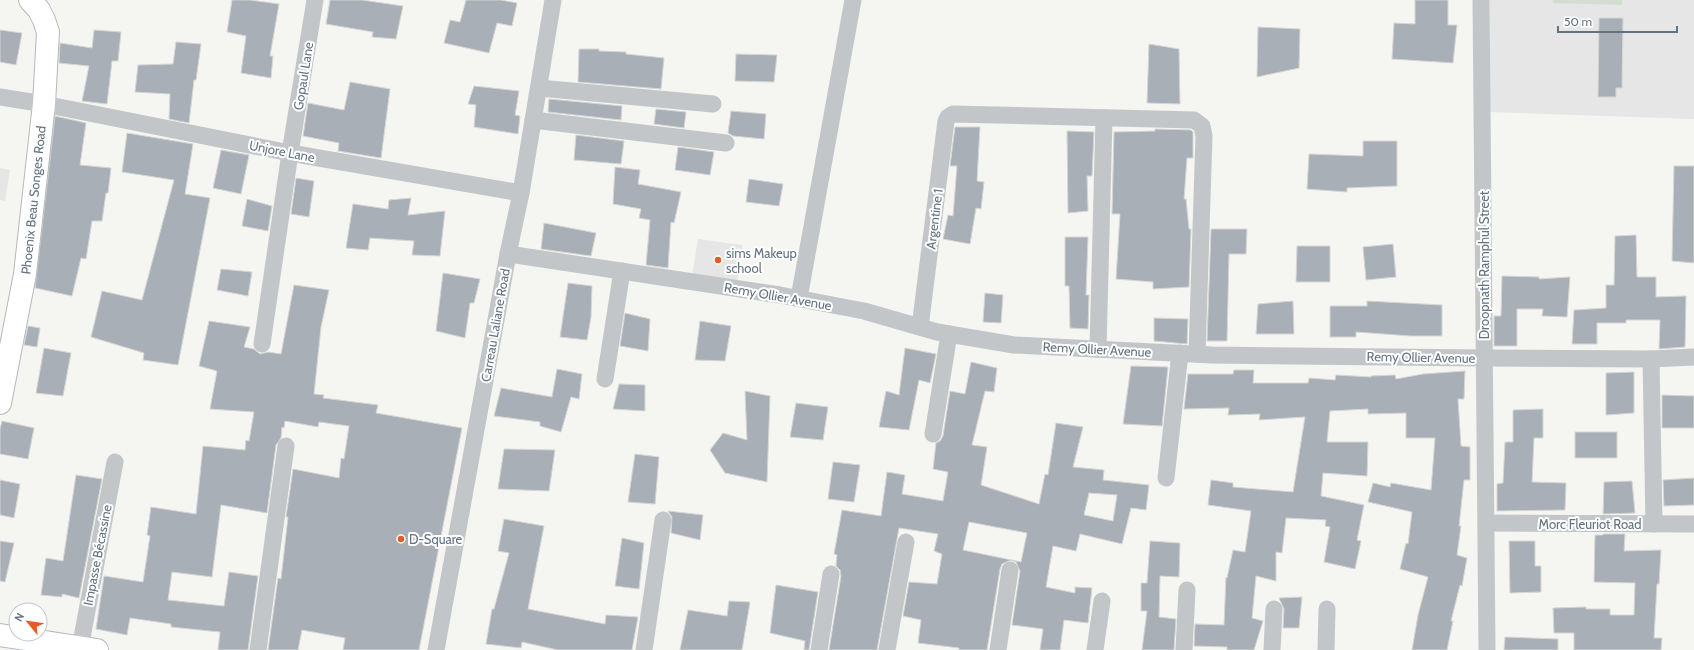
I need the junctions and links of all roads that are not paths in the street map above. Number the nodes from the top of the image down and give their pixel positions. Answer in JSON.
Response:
{"nodes":[{"id":1,"x":31,"y":0,"type":"edge"},
{"id":2,"x":315,"y":0,"type":"edge"},
{"id":3,"x":554,"y":0,"type":"edge"},
{"id":4,"x":853,"y":0,"type":"edge"},
{"id":5,"x":1481,"y":0,"type":"edge"},
{"id":6,"x":539,"y":88,"type":"junction"},
{"id":7,"x":0,"y":97,"type":"edge"},
{"id":8,"x":44,"y":104,"type":"junction"},
{"id":9,"x":713,"y":104,"type":"dead end"},
{"id":10,"x":1104,"y":118,"type":"junction"},
{"id":11,"x":533,"y":120,"type":"junction"},
{"id":12,"x":726,"y":143,"type":"dead end"},
{"id":13,"x":290,"y":153,"type":"junction"},
{"id":14,"x":521,"y":193,"type":"junction"},
{"id":15,"x":508,"y":254,"type":"junction"},
{"id":16,"x":622,"y":271,"type":"junction"},
{"id":17,"x":799,"y":298,"type":"junction"},
{"id":18,"x":920,"y":327,"type":"junction"},
{"id":19,"x":949,"y":334,"type":"junction"},
{"id":20,"x":262,"y":344,"type":"dead end"},
{"id":21,"x":1098,"y":349,"type":"junction"},
{"id":22,"x":1180,"y":353,"type":"junction"},
{"id":23,"x":1198,"y":354,"type":"junction"},
{"id":24,"x":1694,"y":357,"type":"edge"},
{"id":25,"x":1484,"y":358,"type":"junction"},
{"id":26,"x":1651,"y":359,"type":"junction"},
{"id":27,"x":605,"y":379,"type":"dead end"},
{"id":28,"x":0,"y":403,"type":"edge"},
{"id":29,"x":933,"y":434,"type":"dead end"},
{"id":30,"x":286,"y":446,"type":"dead end"},
{"id":31,"x":115,"y":462,"type":"dead end"},
{"id":32,"x":1166,"y":478,"type":"dead end"},
{"id":33,"x":663,"y":520,"type":"dead end"},
{"id":34,"x":1486,"y":523,"type":"junction"},
{"id":35,"x":1654,"y":524,"type":"junction"},
{"id":36,"x":1694,"y":524,"type":"edge"},
{"id":37,"x":906,"y":542,"type":"dead end"},
{"id":38,"x":1010,"y":570,"type":"dead end"},
{"id":39,"x":832,"y":574,"type":"dead end"},
{"id":40,"x":1187,"y":590,"type":"dead end"},
{"id":41,"x":1102,"y":602,"type":"dead end"},
{"id":42,"x":1274,"y":608,"type":"dead end"},
{"id":43,"x":1327,"y":609,"type":"dead end"},
{"id":44,"x":0,"y":635,"type":"edge"},
{"id":45,"x":89,"y":649,"type":"edge"},
{"id":46,"x":258,"y":650,"type":"edge"},
{"id":47,"x":436,"y":650,"type":"edge"},
{"id":48,"x":644,"y":650,"type":"edge"},
{"id":49,"x":819,"y":650,"type":"edge"},
{"id":50,"x":887,"y":650,"type":"edge"},
{"id":51,"x":998,"y":650,"type":"edge"},
{"id":52,"x":1095,"y":650,"type":"edge"},
{"id":53,"x":1184,"y":650,"type":"edge"},
{"id":54,"x":1272,"y":650,"type":"edge"},
{"id":55,"x":1326,"y":650,"type":"edge"},
{"id":56,"x":1487,"y":650,"type":"edge"}],
"edges":[{"from":1,"to":8,"type":"main road","name":"Phoenix Beau Songes Road"},
{"from":2,"to":13,"type":"street","name":"Gopaul Lane"},
{"from":3,"to":6,"type":"street","name":"Carreau Laliane Road"},
{"from":4,"to":17,"type":"street"},
{"from":5,"to":25,"type":"street","name":"Droopnath Ramphul Street"},
{"from":6,"to":9,"type":"street"},
{"from":6,"to":11,"type":"street","name":"Carreau Laliane Road"},
{"from":7,"to":8,"type":"street","name":"Unjore Lane"},
{"from":8,"to":13,"type":"street","name":"Unjore Lane"},
{"from":8,"to":28,"type":"main road","name":"Phoenix Beau Songes Road"},
{"from":10,"to":18,"type":"street","name":"Argentine 1"},
{"from":10,"to":21,"type":"street"},
{"from":10,"to":23,"type":"street"},
{"from":11,"to":12,"type":"street"},
{"from":11,"to":14,"type":"street","name":"Carreau Laliane Road"},
{"from":13,"to":14,"type":"street","name":"Unjore Lane"},
{"from":13,"to":20,"type":"street","name":"Gopaul Lane"},
{"from":14,"to":15,"type":"street","name":"Carreau Laliane Road"},
{"from":15,"to":16,"type":"street","name":"Remy Ollier Avenue"},
{"from":15,"to":47,"type":"street","name":"Carreau Laliane Road"},
{"from":16,"to":17,"type":"street","name":"Remy Ollier Avenue"},
{"from":16,"to":27,"type":"street"},
{"from":17,"to":18,"type":"street","name":"Remy Ollier Avenue"},
{"from":18,"to":19,"type":"street","name":"Remy Ollier Avenue"},
{"from":19,"to":21,"type":"street","name":"Remy Ollier Avenue"},
{"from":19,"to":29,"type":"street"},
{"from":21,"to":22,"type":"street","name":"Remy Ollier Avenue"},
{"from":22,"to":23,"type":"street","name":"Remy Ollier Avenue"},
{"from":22,"to":32,"type":"street"},
{"from":23,"to":25,"type":"street","name":"Remy Ollier Avenue"},
{"from":24,"to":26,"type":"street","name":"Remy Ollier Avenue"},
{"from":25,"to":26,"type":"street","name":"Remy Ollier Avenue"},
{"from":25,"to":34,"type":"street","name":"Droopnath Ramphul Street"},
{"from":26,"to":35,"type":"street"},
{"from":30,"to":46,"type":"street"},
{"from":31,"to":45,"type":"street","name":"Impasse Bécassine"},
{"from":33,"to":48,"type":"street"},
{"from":34,"to":35,"type":"street","name":"Morc Fleuriot Road"},
{"from":34,"to":56,"type":"street","name":"Droopnath Ramphul Street"},
{"from":35,"to":36,"type":"street","name":"Morc Fleuriot Road"},
{"from":37,"to":50,"type":"street"},
{"from":38,"to":51,"type":"street"},
{"from":39,"to":49,"type":"street"},
{"from":40,"to":53,"type":"street"},
{"from":41,"to":52,"type":"street"},
{"from":42,"to":54,"type":"street"},
{"from":43,"to":55,"type":"street"},
{"from":44,"to":45,"type":"main road"}]}
